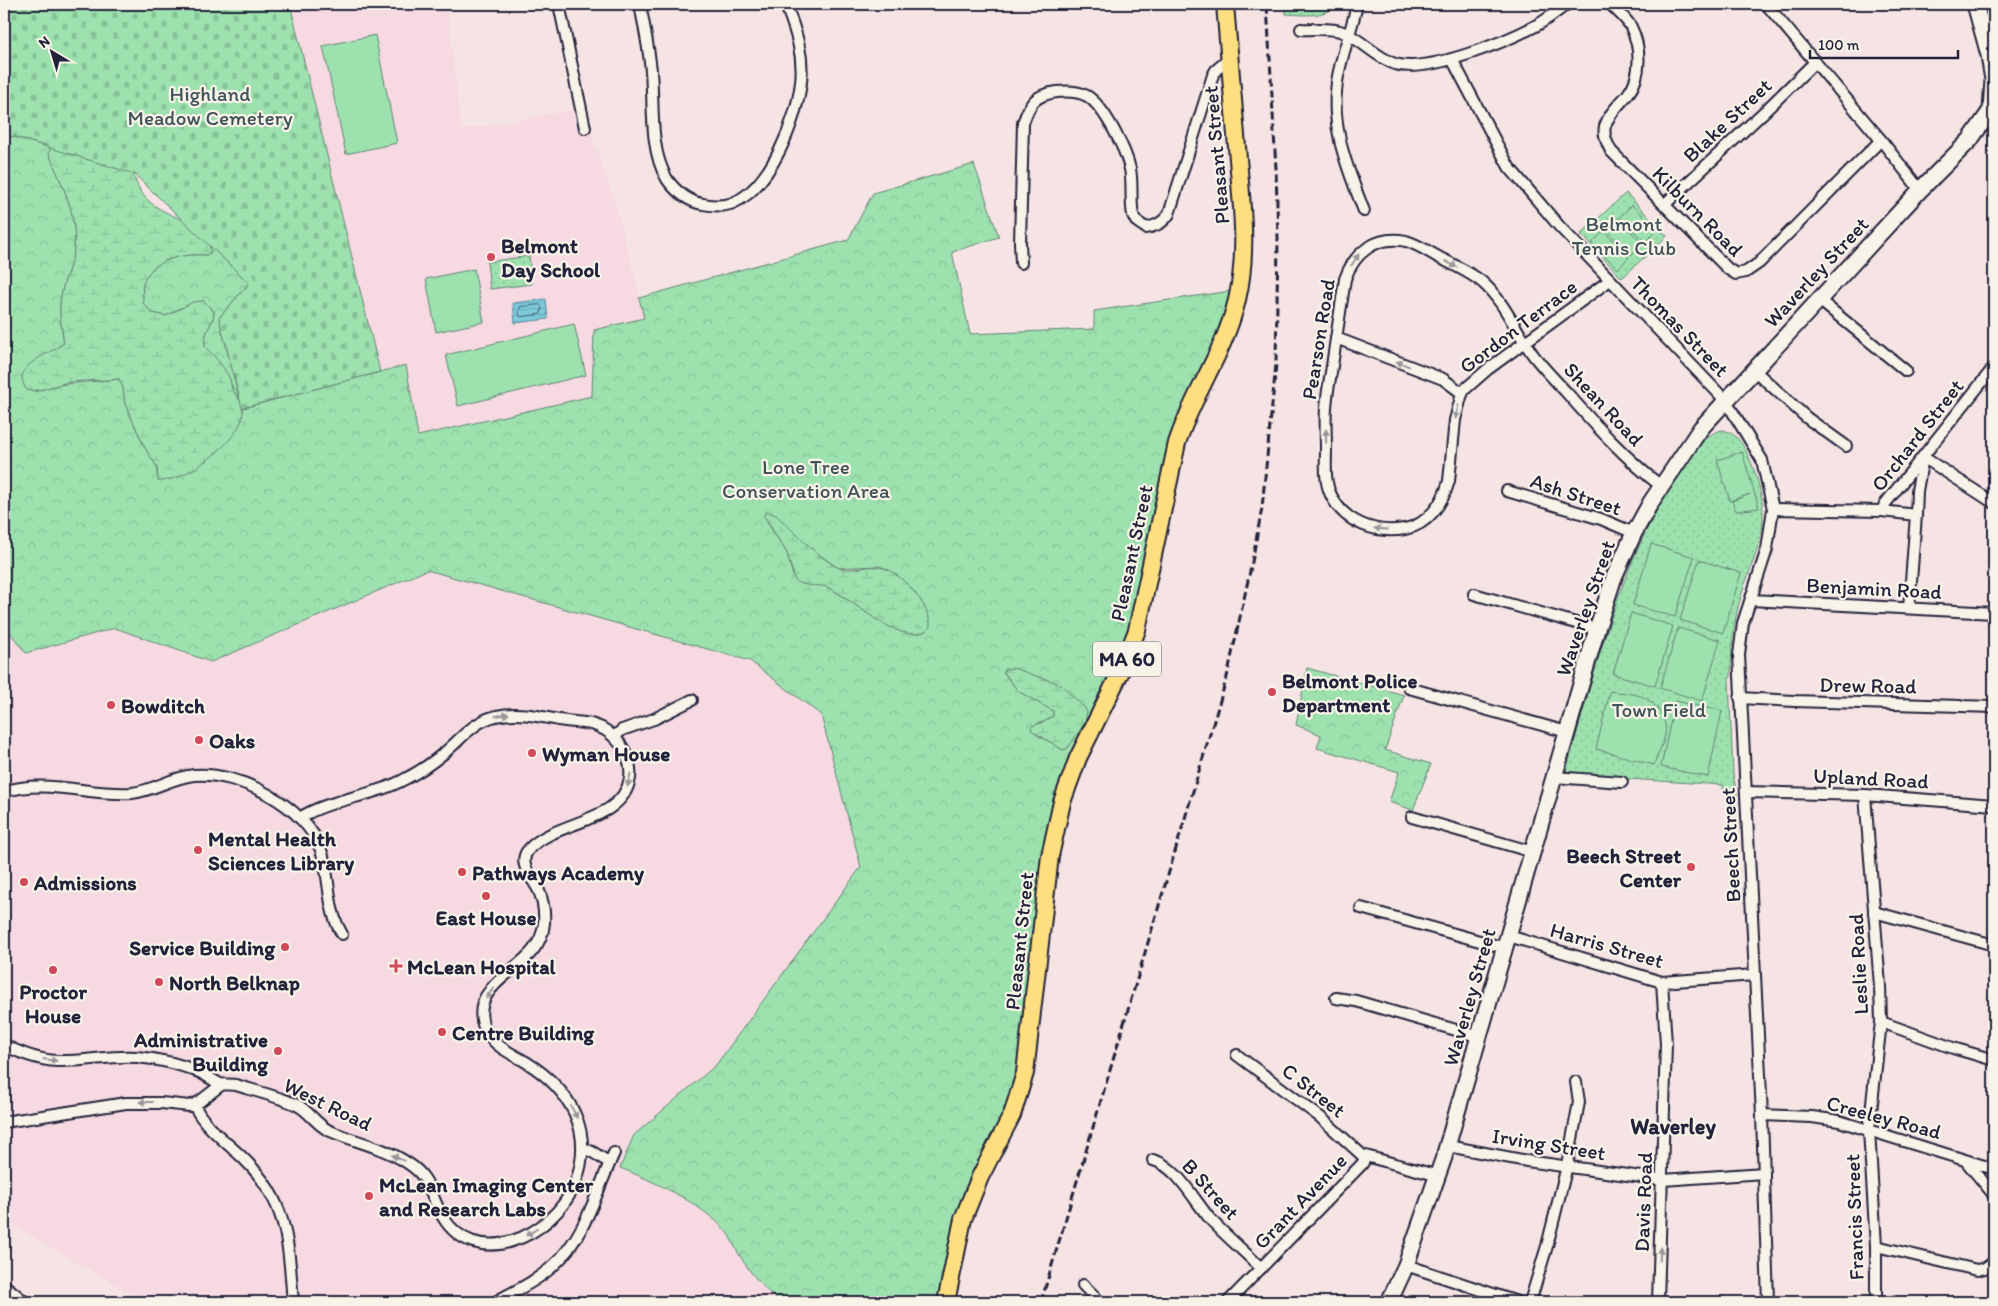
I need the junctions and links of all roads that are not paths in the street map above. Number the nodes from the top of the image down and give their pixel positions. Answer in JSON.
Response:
{"nodes":[{"id":1,"x":560,"y":4,"type":"edge"},
{"id":2,"x":640,"y":4,"type":"edge"},
{"id":3,"x":784,"y":4,"type":"edge"},
{"id":4,"x":1225,"y":4,"type":"edge"},
{"id":5,"x":1357,"y":4,"type":"edge"},
{"id":6,"x":1566,"y":4,"type":"edge"},
{"id":7,"x":1610,"y":4,"type":"edge"},
{"id":8,"x":1766,"y":4,"type":"edge"},
{"id":9,"x":1975,"y":4,"type":"edge"},
{"id":10,"x":1301,"y":29,"type":"dead end"},
{"id":11,"x":1347,"y":35,"type":"junction"},
{"id":12,"x":1229,"y":59,"type":"junction"},
{"id":13,"x":1452,"y":59,"type":"junction"},
{"id":14,"x":1814,"y":62,"type":"junction"},
{"id":15,"x":1993,"y":103,"type":"edge"},
{"id":16,"x":585,"y":128,"type":"dead end"},
{"id":17,"x":1881,"y":140,"type":"junction"},
{"id":18,"x":1920,"y":190,"type":"junction"},
{"id":19,"x":1665,"y":204,"type":"junction"},
{"id":20,"x":1364,"y":211,"type":"dead end"},
{"id":21,"x":1408,"y":242,"type":"joint"},
{"id":22,"x":1021,"y":263,"type":"dead end"},
{"id":23,"x":1610,"y":280,"type":"junction"},
{"id":24,"x":1818,"y":299,"type":"junction"},
{"id":25,"x":1336,"y":338,"type":"junction"},
{"id":26,"x":1525,"y":342,"type":"junction"},
{"id":27,"x":1994,"y":369,"type":"edge"},
{"id":28,"x":1755,"y":371,"type":"junction"},
{"id":29,"x":1906,"y":371,"type":"dead end"},
{"id":30,"x":1462,"y":393,"type":"junction"},
{"id":31,"x":1726,"y":401,"type":"junction"},
{"id":32,"x":1846,"y":446,"type":"dead end"},
{"id":33,"x":1923,"y":457,"type":"junction"},
{"id":34,"x":1327,"y":485,"type":"joint"},
{"id":35,"x":1661,"y":486,"type":"junction"},
{"id":36,"x":1507,"y":492,"type":"dead end"},
{"id":37,"x":1994,"y":504,"type":"edge"},
{"id":38,"x":1773,"y":508,"type":"junction"},
{"id":39,"x":1882,"y":512,"type":"junction"},
{"id":40,"x":1916,"y":515,"type":"junction"},
{"id":41,"x":1634,"y":533,"type":"junction"},
{"id":42,"x":1474,"y":594,"type":"dead end"},
{"id":43,"x":1751,"y":600,"type":"junction"},
{"id":44,"x":1909,"y":608,"type":"junction"},
{"id":45,"x":1994,"y":613,"type":"edge"},
{"id":46,"x":1597,"y":629,"type":"junction"},
{"id":47,"x":1409,"y":688,"type":"dead end"},
{"id":48,"x":1740,"y":698,"type":"junction"},
{"id":49,"x":692,"y":700,"type":"dead end"},
{"id":50,"x":1994,"y":707,"type":"edge"},
{"id":51,"x":1568,"y":732,"type":"junction"},
{"id":52,"x":614,"y":737,"type":"junction"},
{"id":53,"x":1554,"y":777,"type":"junction"},
{"id":54,"x":1622,"y":782,"type":"dead end"},
{"id":55,"x":4,"y":792,"type":"edge"},
{"id":56,"x":1746,"y":792,"type":"junction"},
{"id":57,"x":1865,"y":795,"type":"junction"},
{"id":58,"x":1994,"y":805,"type":"edge"},
{"id":59,"x":1412,"y":817,"type":"dead end"},
{"id":60,"x":300,"y":818,"type":"junction"},
{"id":61,"x":1533,"y":852,"type":"junction"},
{"id":62,"x":1361,"y":908,"type":"dead end"},
{"id":63,"x":1874,"y":912,"type":"junction"},
{"id":64,"x":342,"y":934,"type":"dead end"},
{"id":65,"x":1507,"y":942,"type":"junction"},
{"id":66,"x":1994,"y":945,"type":"edge"},
{"id":67,"x":1755,"y":975,"type":"junction"},
{"id":68,"x":1662,"y":982,"type":"junction"},
{"id":69,"x":1336,"y":998,"type":"dead end"},
{"id":70,"x":1881,"y":1022,"type":"junction"},
{"id":71,"x":1480,"y":1036,"type":"junction"},
{"id":72,"x":4,"y":1045,"type":"edge"},
{"id":73,"x":1237,"y":1055,"type":"dead end"},
{"id":74,"x":1994,"y":1060,"type":"edge"},
{"id":75,"x":1576,"y":1082,"type":"dead end"},
{"id":76,"x":221,"y":1084,"type":"junction"},
{"id":77,"x":194,"y":1104,"type":"junction"},
{"id":78,"x":1762,"y":1115,"type":"junction"},
{"id":79,"x":4,"y":1122,"type":"edge"},
{"id":80,"x":1869,"y":1130,"type":"junction"},
{"id":81,"x":1448,"y":1146,"type":"junction"},
{"id":82,"x":583,"y":1149,"type":"junction"},
{"id":83,"x":1366,"y":1157,"type":"junction"},
{"id":84,"x":1964,"y":1159,"type":"junction"},
{"id":85,"x":1153,"y":1160,"type":"dead end"},
{"id":86,"x":1567,"y":1166,"type":"junction"},
{"id":87,"x":1994,"y":1169,"type":"edge"},
{"id":88,"x":1764,"y":1173,"type":"junction"},
{"id":89,"x":1438,"y":1176,"type":"junction"},
{"id":90,"x":1663,"y":1180,"type":"junction"},
{"id":91,"x":1994,"y":1195,"type":"edge"},
{"id":92,"x":1876,"y":1246,"type":"junction"},
{"id":93,"x":1994,"y":1262,"type":"edge"},
{"id":94,"x":1406,"y":1266,"type":"junction"},
{"id":95,"x":1261,"y":1268,"type":"junction"},
{"id":96,"x":4,"y":1285,"type":"edge"},
{"id":97,"x":1083,"y":1285,"type":"dead end"},
{"id":98,"x":25,"y":1302,"type":"edge"},
{"id":99,"x":293,"y":1302,"type":"edge"},
{"id":100,"x":495,"y":1302,"type":"edge"},
{"id":101,"x":946,"y":1302,"type":"edge"},
{"id":102,"x":1100,"y":1302,"type":"edge"},
{"id":103,"x":1228,"y":1302,"type":"edge"},
{"id":104,"x":1390,"y":1302,"type":"edge"},
{"id":105,"x":1517,"y":1302,"type":"edge"},
{"id":106,"x":1530,"y":1302,"type":"edge"},
{"id":107,"x":1658,"y":1302,"type":"edge"},
{"id":108,"x":1768,"y":1302,"type":"edge"},
{"id":109,"x":1876,"y":1302,"type":"edge"}],
"edges":[{"from":1,"to":16,"type":"street"},
{"from":2,"to":3,"type":"street"},
{"from":4,"to":12,"type":"main road","name":"Pleasant Street","number":"MA 60"},
{"from":5,"to":11,"type":"street"},
{"from":6,"to":13,"type":"street"},
{"from":7,"to":19,"type":"street","name":"Kilburn Road"},
{"from":8,"to":14,"type":"street"},
{"from":9,"to":15,"type":"street","name":"Waverley Street"},
{"from":10,"to":11,"type":"street"},
{"from":11,"to":13,"type":"street"},
{"from":11,"to":20,"type":"street"},
{"from":12,"to":22,"type":"street"},
{"from":12,"to":101,"type":"main road","name":"Pleasant Street","number":"MA 60"},
{"from":13,"to":23,"type":"street","name":"Thomas Street"},
{"from":14,"to":17,"type":"street"},
{"from":14,"to":19,"type":"street","name":"Blake Street"},
{"from":15,"to":18,"type":"street","name":"Waverley Street"},
{"from":17,"to":18,"type":"street"},
{"from":17,"to":19,"type":"street","name":"Kilburn Road"},
{"from":18,"to":24,"type":"street","name":"Waverley Street"},
{"from":25,"to":21,"type":"street","name":"Pearson Road","one_way":true},
{"from":21,"to":26,"type":"street","name":"Shean Road","one_way":true},
{"from":23,"to":26,"type":"street","name":"Gordon Terrace"},
{"from":23,"to":31,"type":"street","name":"Thomas Street"},
{"from":24,"to":28,"type":"street","name":"Waverley Street"},
{"from":24,"to":29,"type":"street"},
{"from":30,"to":25,"type":"street","one_way":true},
{"from":34,"to":25,"type":"street","name":"Pearson Road","one_way":true},
{"from":26,"to":30,"type":"street","name":"Gordon Terrace"},
{"from":26,"to":35,"type":"street","name":"Shean Road"},
{"from":27,"to":33,"type":"street","name":"Orchard Street"},
{"from":28,"to":31,"type":"street","name":"Waverley Street"},
{"from":28,"to":32,"type":"street"},
{"from":30,"to":34,"type":"street","name":"Gordon Terrace","one_way":true},
{"from":31,"to":35,"type":"street","name":"Waverley Street"},
{"from":31,"to":38,"type":"street","name":"Beech Street"},
{"from":33,"to":37,"type":"street"},
{"from":33,"to":39,"type":"street","name":"Orchard Street"},
{"from":33,"to":40,"type":"street"},
{"from":35,"to":41,"type":"street","name":"Waverley Street"},
{"from":36,"to":41,"type":"street","name":"Ash Street"},
{"from":38,"to":39,"type":"street","name":"Orchard Street"},
{"from":38,"to":43,"type":"street","name":"Beech Street"},
{"from":39,"to":40,"type":"street"},
{"from":40,"to":44,"type":"street"},
{"from":41,"to":46,"type":"street","name":"Waverley Street"},
{"from":42,"to":46,"type":"street"},
{"from":43,"to":44,"type":"street","name":"Benjamin Road"},
{"from":43,"to":48,"type":"street","name":"Beech Street"},
{"from":44,"to":45,"type":"street","name":"Benjamin Road"},
{"from":46,"to":51,"type":"street","name":"Waverley Street"},
{"from":47,"to":51,"type":"street"},
{"from":48,"to":50,"type":"street","name":"Drew Road"},
{"from":48,"to":56,"type":"street","name":"Beech Street"},
{"from":49,"to":52,"type":"street"},
{"from":51,"to":53,"type":"street","name":"Waverley Street"},
{"from":60,"to":52,"type":"street","name":"West Road","one_way":true},
{"from":52,"to":82,"type":"street","name":"West Road","one_way":true},
{"from":53,"to":54,"type":"street"},
{"from":53,"to":61,"type":"street","name":"Waverley Street"},
{"from":55,"to":60,"type":"street"},
{"from":56,"to":57,"type":"street","name":"Upland Road"},
{"from":56,"to":67,"type":"street","name":"Beech Street"},
{"from":57,"to":58,"type":"street","name":"Upland Road"},
{"from":57,"to":63,"type":"street","name":"Leslie Road"},
{"from":59,"to":61,"type":"street"},
{"from":60,"to":64,"type":"street"},
{"from":61,"to":65,"type":"street","name":"Waverley Street"},
{"from":62,"to":65,"type":"street","name":"Harris Street"},
{"from":63,"to":66,"type":"street"},
{"from":63,"to":70,"type":"street","name":"Leslie Road"},
{"from":65,"to":68,"type":"street","name":"Harris Street"},
{"from":65,"to":71,"type":"street","name":"Waverley Street"},
{"from":67,"to":68,"type":"street","name":"Harris Street"},
{"from":67,"to":78,"type":"street","name":"Beech Street"},
{"from":68,"to":90,"type":"street","name":"Davis Road"},
{"from":69,"to":71,"type":"street"},
{"from":70,"to":74,"type":"street"},
{"from":70,"to":80,"type":"street","name":"Leslie Road"},
{"from":71,"to":81,"type":"street","name":"Waverley Street"},
{"from":72,"to":76,"type":"street","name":"West Road","one_way":true},
{"from":73,"to":83,"type":"street","name":"C Street"},
{"from":75,"to":86,"type":"street"},
{"from":76,"to":77,"type":"street"},
{"from":82,"to":76,"type":"street","name":"West Road","one_way":true},
{"from":77,"to":79,"type":"street","one_way":true},
{"from":77,"to":99,"type":"street"},
{"from":78,"to":80,"type":"street","name":"Creeley Road"},
{"from":78,"to":88,"type":"street","name":"Beech Street"},
{"from":80,"to":84,"type":"street","name":"Creeley Road"},
{"from":80,"to":92,"type":"street","name":"Francis Street"},
{"from":81,"to":86,"type":"street","name":"Irving Street"},
{"from":81,"to":89,"type":"street","name":"Waverley Street"},
{"from":82,"to":100,"type":"street"},
{"from":83,"to":89,"type":"street","name":"Grant Avenue"},
{"from":83,"to":95,"type":"street","name":"Grant Avenue"},
{"from":84,"to":87,"type":"street","name":"Creeley Road"},
{"from":84,"to":91,"type":"street"},
{"from":85,"to":95,"type":"street","name":"B Street"},
{"from":86,"to":90,"type":"street","name":"Irving Street"},
{"from":86,"to":106,"type":"street"},
{"from":88,"to":90,"type":"street","name":"Irving Street"},
{"from":88,"to":108,"type":"street","name":"Beech Street"},
{"from":89,"to":94,"type":"street","name":"Waverley Street"},
{"from":107,"to":90,"type":"street","name":"Davis Road","one_way":true},
{"from":92,"to":93,"type":"street"},
{"from":92,"to":109,"type":"street","name":"Francis Street"},
{"from":94,"to":104,"type":"street","name":"Waverley Street"},
{"from":94,"to":105,"type":"street"},
{"from":95,"to":103,"type":"street","name":"Grant Avenue"},
{"from":96,"to":98,"type":"street"},
{"from":97,"to":102,"type":"street"}]}
